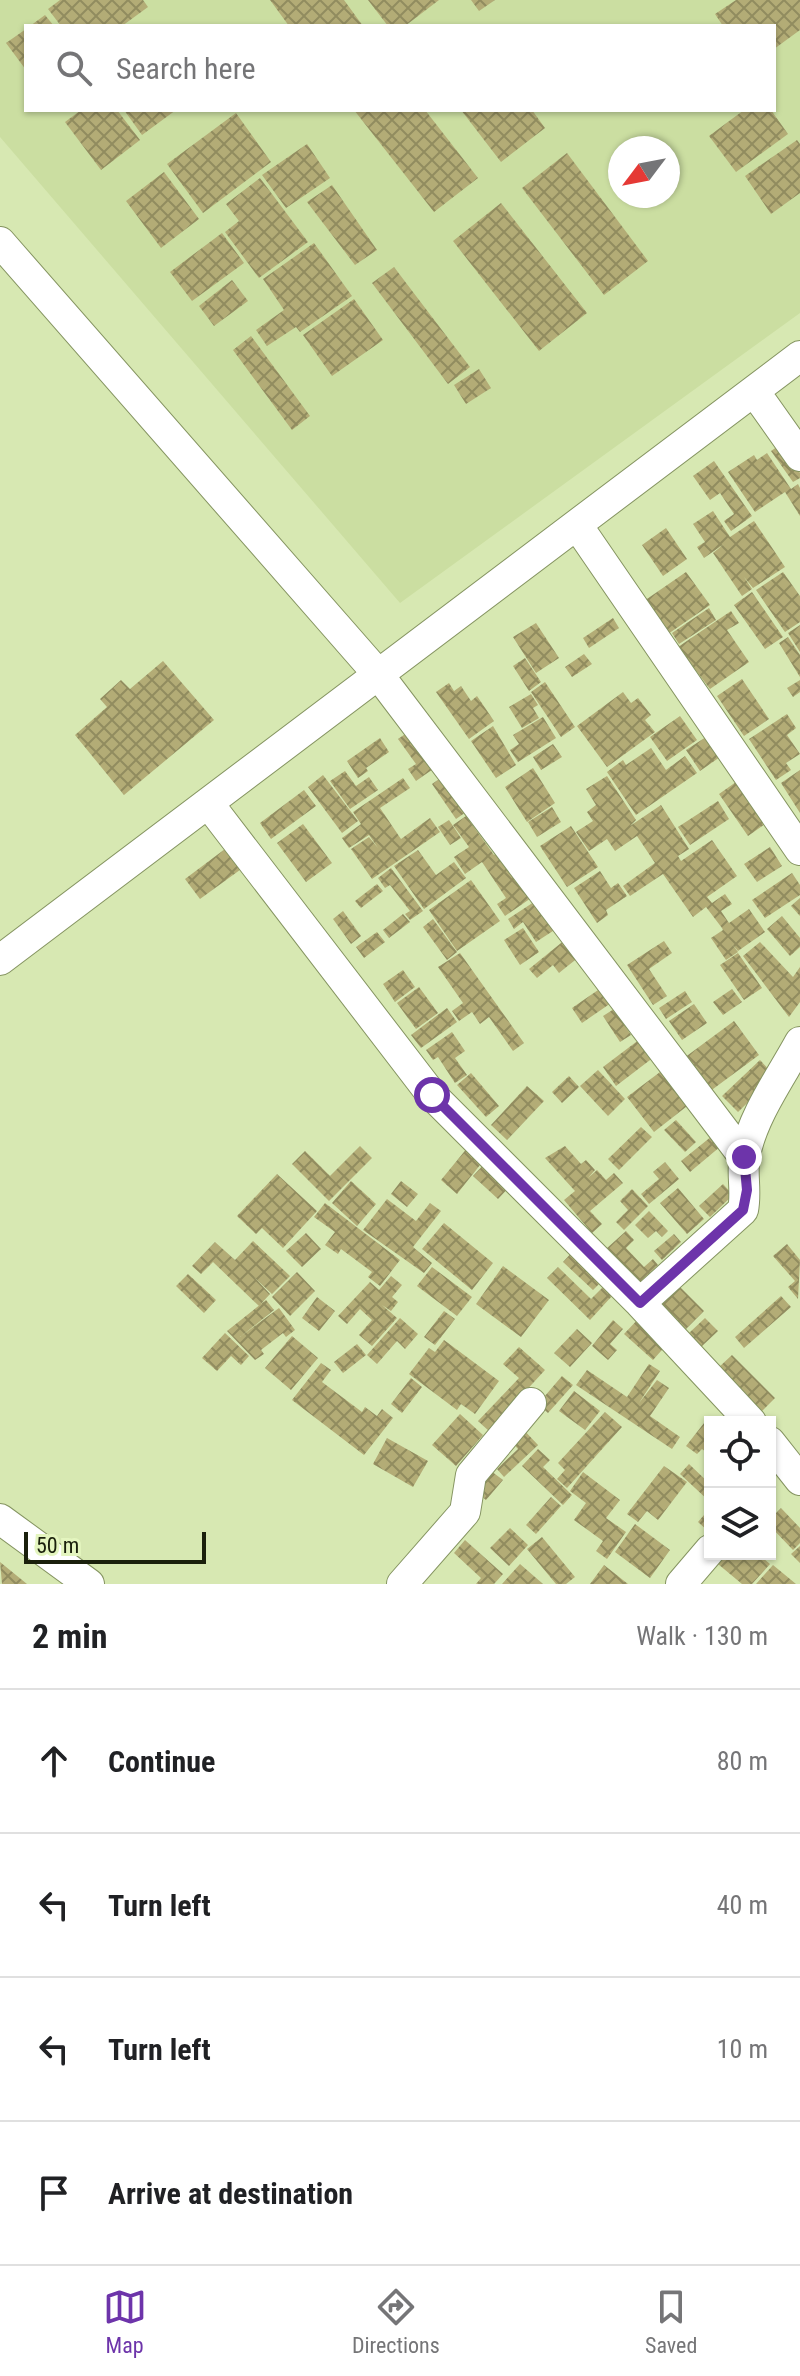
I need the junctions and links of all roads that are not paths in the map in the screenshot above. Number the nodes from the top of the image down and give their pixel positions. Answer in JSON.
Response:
{"nodes":[{"id":1,"x":0,"y":242,"type":"edge"},
{"id":2,"x":800,"y":356,"type":"edge"},
{"id":3,"x":754,"y":391,"type":"junction"},
{"id":4,"x":800,"y":456,"type":"edge"},
{"id":5,"x":577,"y":525,"type":"junction"},
{"id":6,"x":378,"y":674,"type":"junction"},
{"id":7,"x":208,"y":803,"type":"junction"},
{"id":8,"x":800,"y":850,"type":"edge"},
{"id":9,"x":0,"y":960,"type":"edge"},
{"id":10,"x":800,"y":1042,"type":"edge"},
{"id":11,"x":744,"y":1157,"type":"junction"},
{"id":12,"x":640,"y":1303,"type":"junction"},
{"id":13,"x":531,"y":1403,"type":"dead end"},
{"id":14,"x":745,"y":1416,"type":"edge"},
{"id":15,"x":0,"y":1519,"type":"edge"},
{"id":16,"x":704,"y":1557,"type":"edge"},
{"id":17,"x":89,"y":1584,"type":"edge"},
{"id":18,"x":402,"y":1584,"type":"edge"},
{"id":19,"x":681,"y":1584,"type":"edge"}],
"edges":[{"from":1,"to":6,"type":"street"},
{"from":2,"to":3,"type":"street"},
{"from":3,"to":4,"type":"street"},
{"from":3,"to":5,"type":"street"},
{"from":5,"to":6,"type":"street"},
{"from":5,"to":8,"type":"street"},
{"from":6,"to":7,"type":"street"},
{"from":6,"to":11,"type":"street"},
{"from":7,"to":9,"type":"street"},
{"from":7,"to":12,"type":"street"},
{"from":10,"to":11,"type":"street"},
{"from":11,"to":12,"type":"street"},
{"from":12,"to":14,"type":"street"},
{"from":13,"to":18,"type":"street"},
{"from":15,"to":17,"type":"street"},
{"from":16,"to":19,"type":"street"}]}
